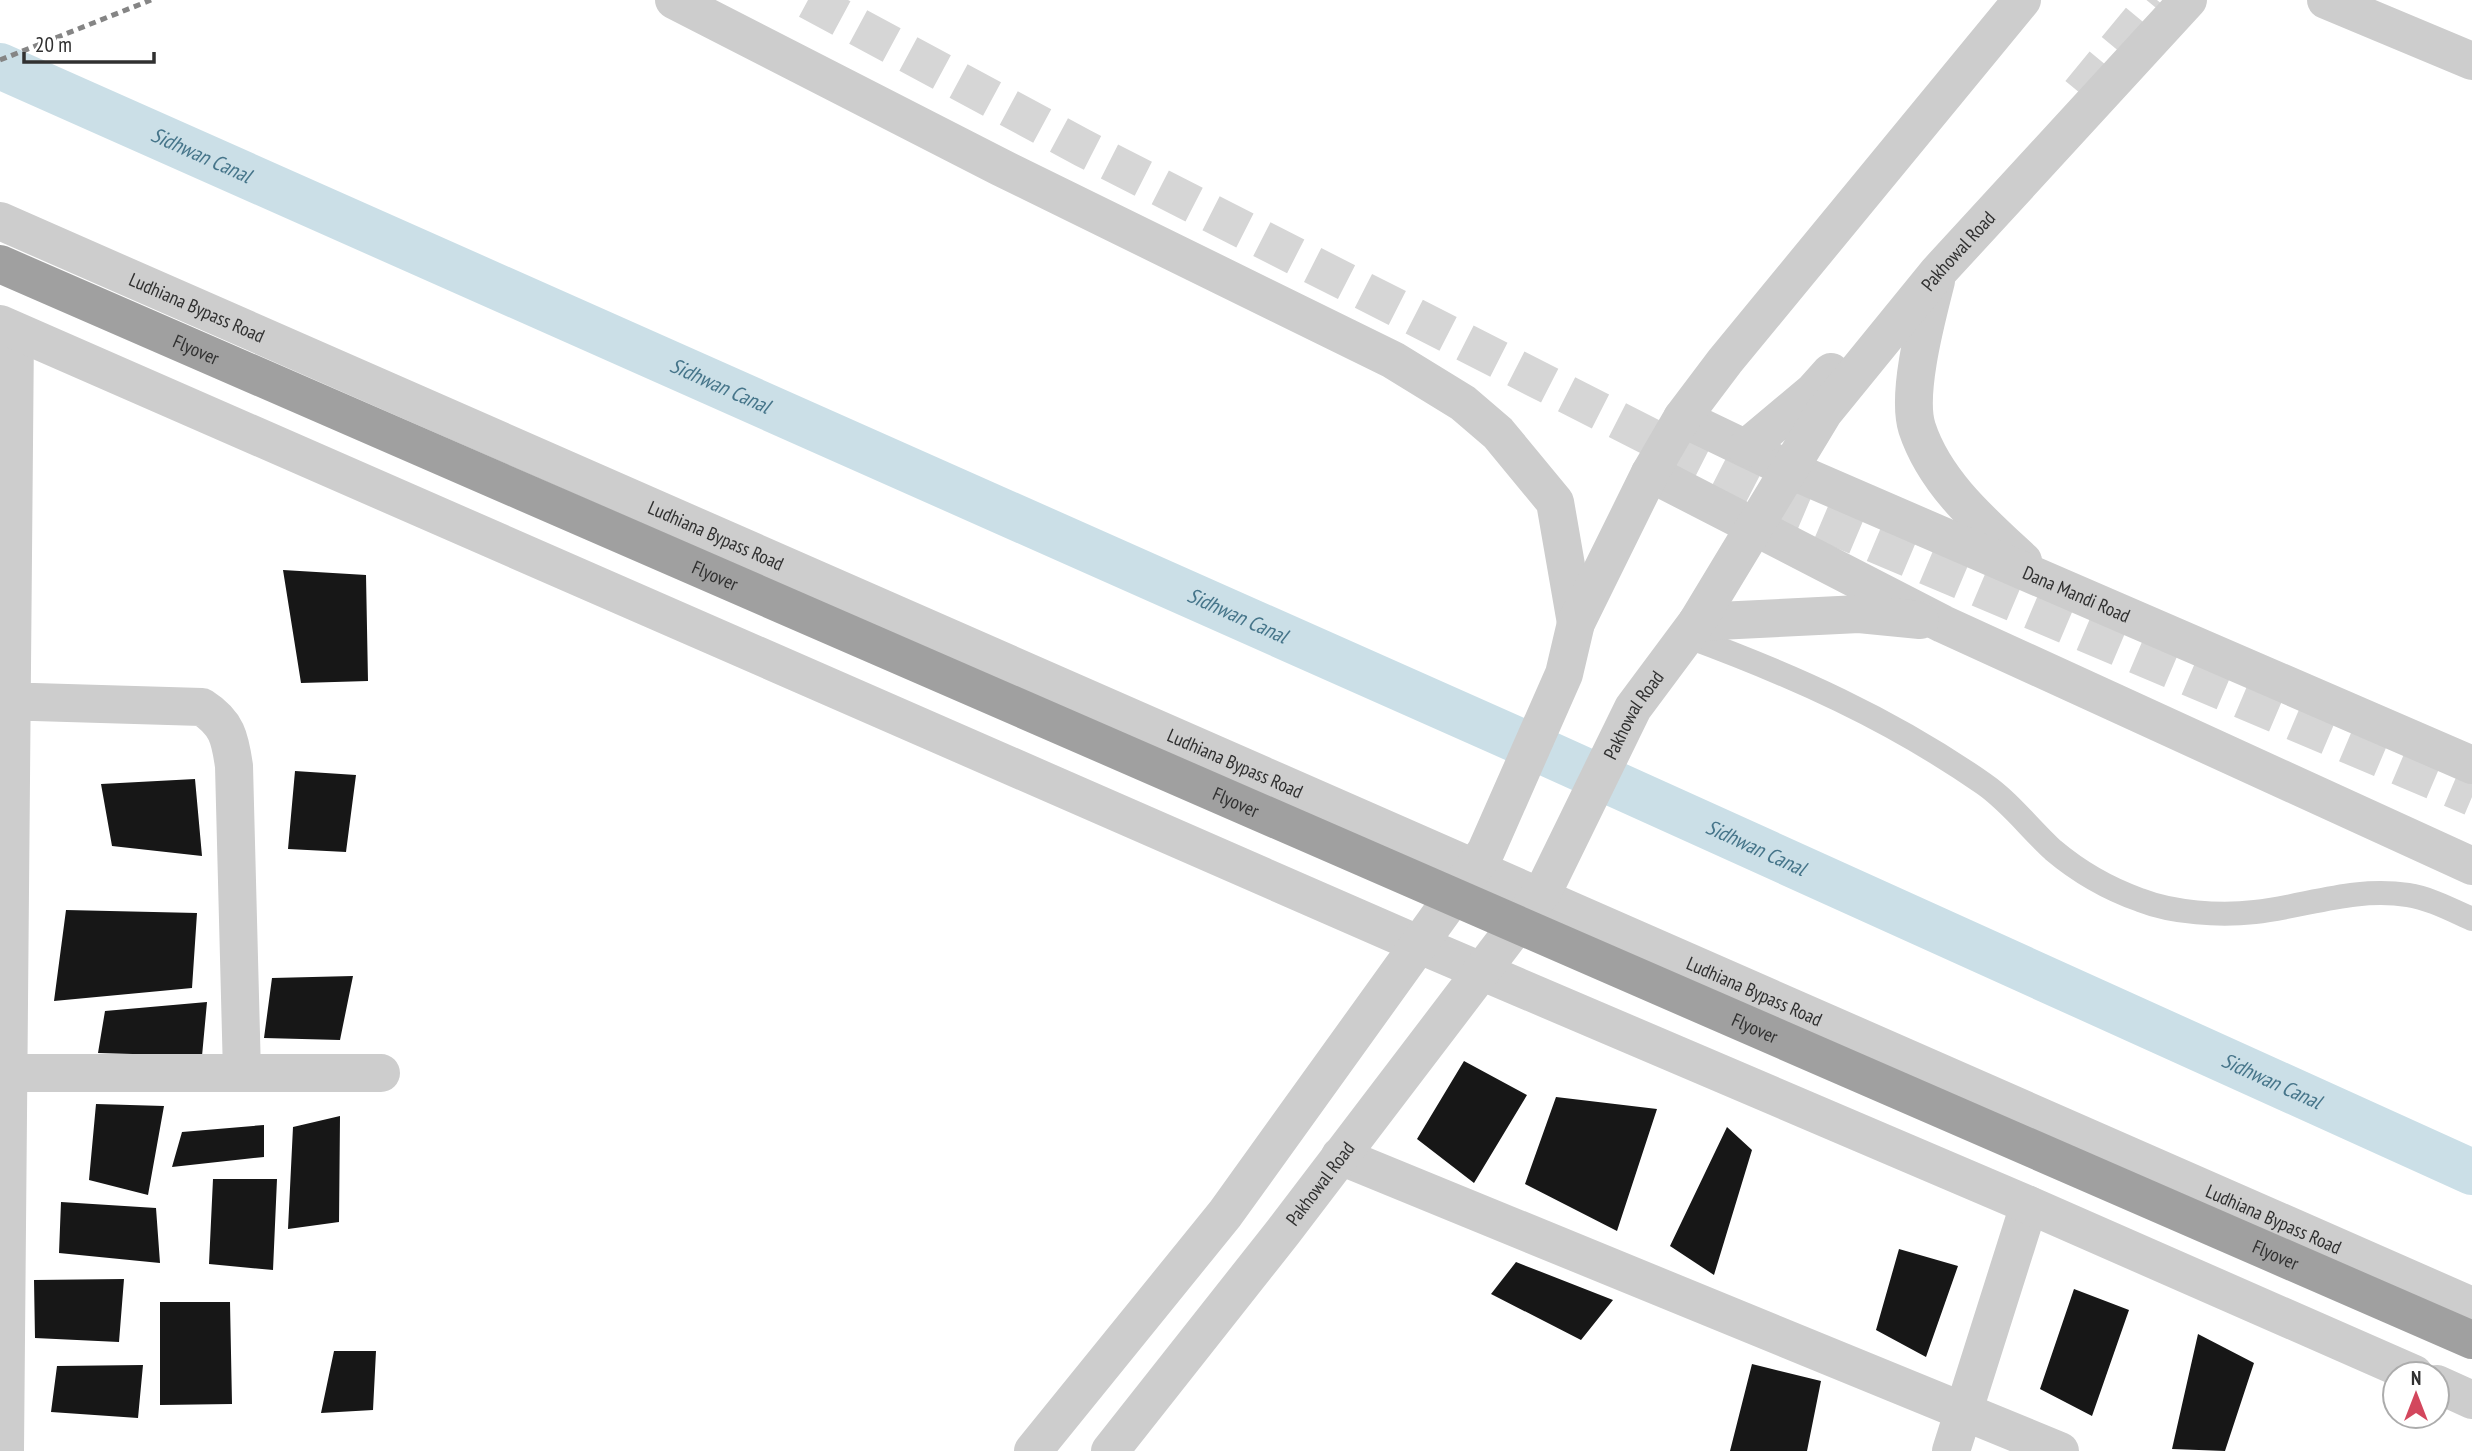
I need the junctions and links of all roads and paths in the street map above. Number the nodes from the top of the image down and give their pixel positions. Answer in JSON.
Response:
{"nodes":[{"id":1,"x":674,"y":0,"type":"edge"},
{"id":2,"x":2022,"y":0,"type":"edge"},
{"id":3,"x":2188,"y":0,"type":"edge"},
{"id":4,"x":2326,"y":0,"type":"edge"},
{"id":5,"x":2472,"y":61,"type":"edge"},
{"id":6,"x":0,"y":221,"type":"edge"},
{"id":7,"x":0,"y":264,"type":"edge"},
{"id":8,"x":1938,"y":272,"type":"junction"},
{"id":9,"x":1876,"y":320,"type":"dead end"},
{"id":10,"x":8,"y":327,"type":"edge"},
{"id":11,"x":1682,"y":418,"type":"junction"},
{"id":12,"x":1746,"y":449,"type":"junction"},
{"id":13,"x":1788,"y":469,"type":"junction"},
{"id":14,"x":1650,"y":473,"type":"junction"},
{"id":15,"x":1755,"y":525,"type":"junction"},
{"id":16,"x":2045,"y":581,"type":"junction"},
{"id":17,"x":1576,"y":623,"type":"junction"},
{"id":18,"x":1943,"y":624,"type":"junction"},
{"id":19,"x":1691,"y":629,"type":"junction"},
{"id":20,"x":5,"y":701,"type":"edge"},
{"id":21,"x":2472,"y":765,"type":"edge"},
{"id":22,"x":1481,"y":859,"type":"junction"},
{"id":23,"x":2472,"y":866,"type":"edge"},
{"id":24,"x":1542,"y":893,"type":"junction"},
{"id":25,"x":2472,"y":919,"type":"edge"},
{"id":26,"x":1420,"y":945,"type":"junction"},
{"id":27,"x":1482,"y":970,"type":"junction"},
{"id":28,"x":4,"y":1073,"type":"edge"},
{"id":29,"x":243,"y":1073,"type":"junction"},
{"id":30,"x":380,"y":1073,"type":"dead end"},
{"id":31,"x":1340,"y":1156,"type":"junction"},
{"id":32,"x":2029,"y":1205,"type":"junction"},
{"id":33,"x":2472,"y":1306,"type":"edge"},
{"id":34,"x":2472,"y":1340,"type":"edge"},
{"id":35,"x":2382,"y":1360,"type":"edge"},
{"id":36,"x":2451,"y":1390,"type":"edge"},
{"id":37,"x":2472,"y":1400,"type":"edge"},
{"id":38,"x":1963,"y":1411,"type":"junction"},
{"id":39,"x":5,"y":1451,"type":"edge"},
{"id":40,"x":1033,"y":1451,"type":"edge"},
{"id":41,"x":1110,"y":1451,"type":"edge"},
{"id":42,"x":1951,"y":1451,"type":"edge"},
{"id":43,"x":2060,"y":1451,"type":"edge"}],
"edges":[{"from":1,"to":17,"type":"street"},
{"from":2,"to":11,"type":"street"},
{"from":3,"to":8,"type":"street","name":"Pakhowal Road"},
{"from":4,"to":5,"type":"street"},
{"from":6,"to":22,"type":"street","name":"Ludhiana Bypass Road"},
{"from":7,"to":34,"type":"highway","name":"Flyover","bridge":true},
{"from":8,"to":13,"type":"street","name":"Pakhowal Road"},
{"from":8,"to":16,"type":"street"},
{"from":9,"to":12,"type":"street"},
{"from":10,"to":20,"type":"street"},
{"from":10,"to":26,"type":"street"},
{"from":11,"to":12,"type":"street","name":"Dana Mandi Road"},
{"from":11,"to":14,"type":"street"},
{"from":12,"to":13,"type":"street","name":"Dana Mandi Road"},
{"from":13,"to":15,"type":"street","name":"Pakhowal Road"},
{"from":13,"to":16,"type":"street","name":"Dana Mandi Road"},
{"from":14,"to":15,"type":"street"},
{"from":14,"to":17,"type":"street"},
{"from":15,"to":18,"type":"street"},
{"from":15,"to":19,"type":"street","name":"Pakhowal Road"},
{"from":16,"to":21,"type":"street","name":"Dana Mandi Road"},
{"from":17,"to":22,"type":"street"},
{"from":18,"to":19,"type":"street"},
{"from":18,"to":23,"type":"street"},
{"from":19,"to":24,"type":"street","name":"Pakhowal Road"},
{"from":19,"to":25,"type":"lane"},
{"from":20,"to":28,"type":"street"},
{"from":20,"to":29,"type":"street"},
{"from":22,"to":24,"type":"street","name":"Ludhiana Bypass Road"},
{"from":22,"to":26,"type":"street"},
{"from":24,"to":27,"type":"street","name":"Pakhowal Road"},
{"from":24,"to":33,"type":"street","name":"Ludhiana Bypass Road"},
{"from":26,"to":27,"type":"street"},
{"from":26,"to":40,"type":"street"},
{"from":27,"to":31,"type":"street","name":"Pakhowal Road"},
{"from":27,"to":32,"type":"street"},
{"from":28,"to":29,"type":"street"},
{"from":28,"to":39,"type":"street"},
{"from":29,"to":30,"type":"street"},
{"from":31,"to":38,"type":"street"},
{"from":31,"to":41,"type":"street","name":"Pakhowal Road"},
{"from":32,"to":35,"type":"street"},
{"from":32,"to":38,"type":"street"},
{"from":36,"to":37,"type":"street"},
{"from":38,"to":42,"type":"street"},
{"from":38,"to":43,"type":"street"}]}
